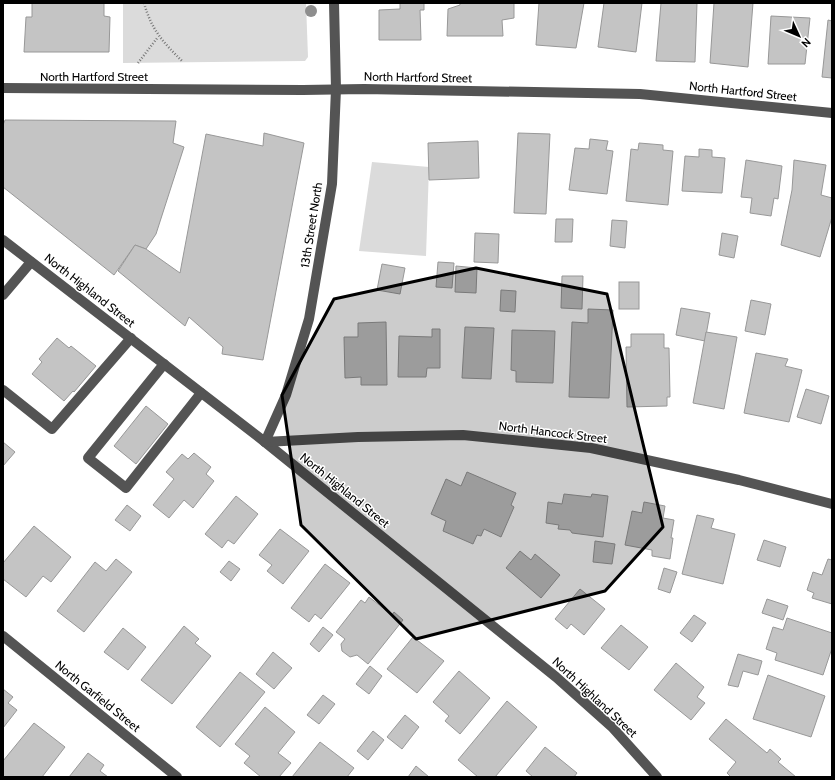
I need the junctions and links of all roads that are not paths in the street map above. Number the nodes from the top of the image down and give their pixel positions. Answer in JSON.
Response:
{"nodes":[{"id":1,"x":334,"y":3,"type":"edge"},
{"id":2,"x":3,"y":88,"type":"edge"},
{"id":3,"x":336,"y":89,"type":"junction"},
{"id":4,"x":832,"y":113,"type":"edge"},
{"id":5,"x":3,"y":240,"type":"edge"},
{"id":6,"x":31,"y":262,"type":"junction"},
{"id":7,"x":3,"y":295,"type":"edge"},
{"id":8,"x":131,"y":338,"type":"junction"},
{"id":9,"x":164,"y":364,"type":"junction"},
{"id":10,"x":3,"y":390,"type":"edge"},
{"id":11,"x":201,"y":393,"type":"junction"},
{"id":12,"x":265,"y":442,"type":"junction"},
{"id":13,"x":832,"y":504,"type":"edge"},
{"id":14,"x":3,"y":636,"type":"edge"},
{"id":15,"x":178,"y":777,"type":"edge"},
{"id":16,"x":657,"y":777,"type":"edge"}],
"edges":[{"from":1,"to":3,"type":"street","name":"13th Street North"},
{"from":2,"to":3,"type":"street","name":"North Hartford Street"},
{"from":3,"to":4,"type":"street","name":"North Hartford Street"},
{"from":3,"to":12,"type":"street","name":"13th Street North"},
{"from":5,"to":6,"type":"street","name":"North Highland Street"},
{"from":6,"to":7,"type":"street"},
{"from":6,"to":8,"type":"street","name":"North Highland Street"},
{"from":8,"to":9,"type":"street","name":"North Highland Street"},
{"from":8,"to":10,"type":"street"},
{"from":9,"to":11,"type":"street","name":"North Highland Street"},
{"from":9,"to":11,"type":"street"},
{"from":11,"to":12,"type":"street","name":"North Highland Street"},
{"from":12,"to":13,"type":"street","name":"North Hancock Street"},
{"from":12,"to":16,"type":"street","name":"North Highland Street"},
{"from":14,"to":15,"type":"street","name":"North Garfield Street"}]}
